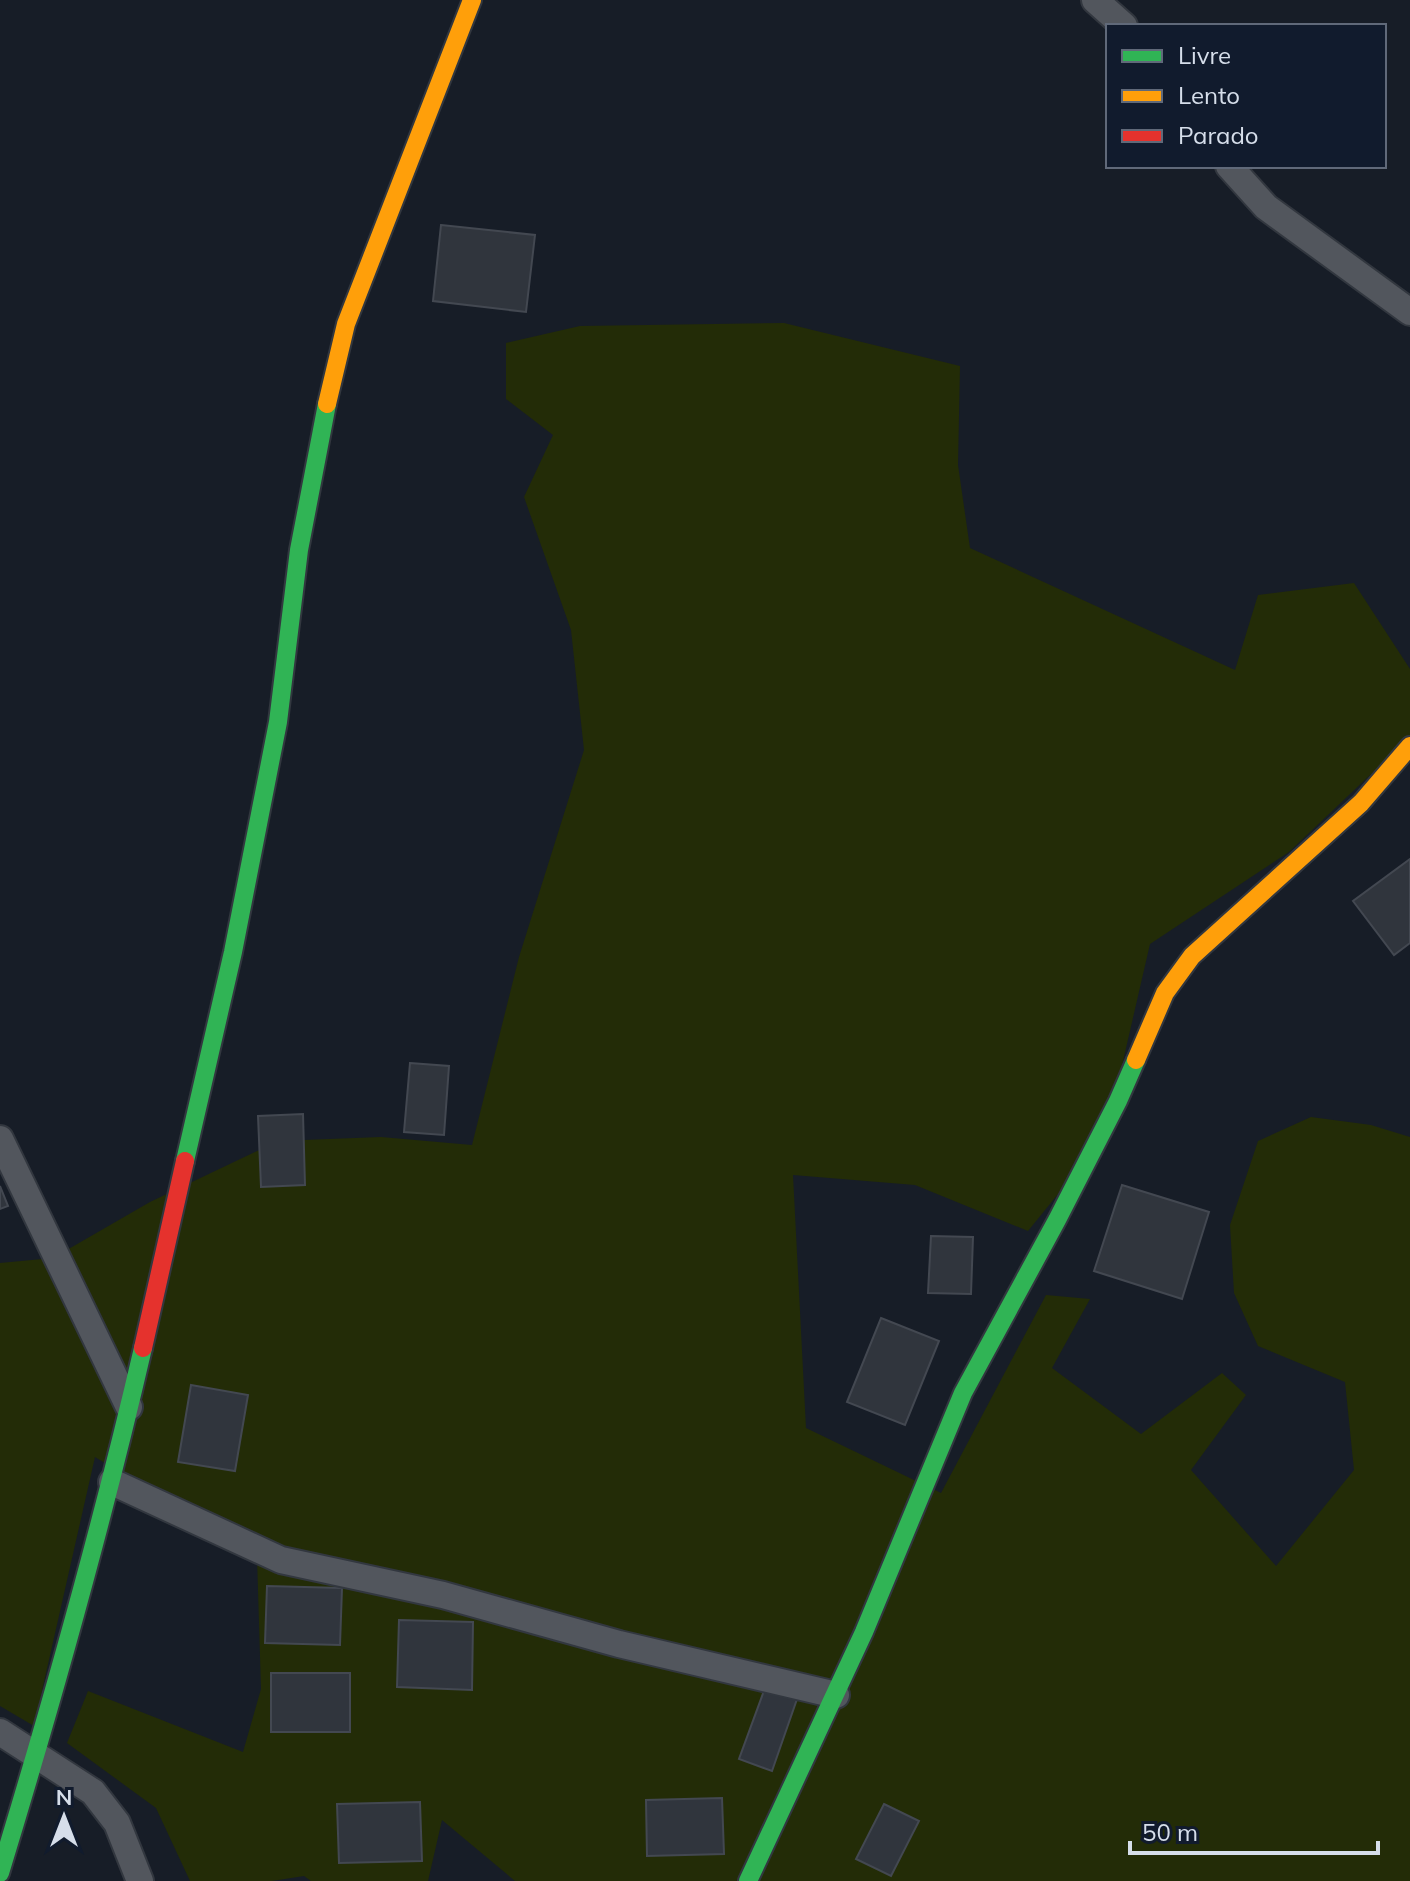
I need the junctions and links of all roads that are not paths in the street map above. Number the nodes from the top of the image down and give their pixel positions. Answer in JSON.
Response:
{"nodes":[{"id":1,"x":472,"y":0,"type":"edge"},
{"id":2,"x":1095,"y":0,"type":"edge"},
{"id":3,"x":1122,"y":24,"type":"edge"},
{"id":4,"x":1231,"y":168,"type":"edge"},
{"id":5,"x":1410,"y":312,"type":"edge"},
{"id":6,"x":1410,"y":746,"type":"edge"},
{"id":7,"x":0,"y":1139,"type":"edge"},
{"id":8,"x":129,"y":1407,"type":"junction"},
{"id":9,"x":112,"y":1482,"type":"junction"},
{"id":10,"x":836,"y":1695,"type":"junction"},
{"id":11,"x":0,"y":1732,"type":"edge"},
{"id":12,"x":36,"y":1755,"type":"junction"},
{"id":13,"x":0,"y":1873,"type":"edge"},
{"id":14,"x":140,"y":1881,"type":"edge"},
{"id":15,"x":748,"y":1881,"type":"edge"}],
"edges":[{"from":1,"to":8,"type":"street"},
{"from":2,"to":3,"type":"street"},
{"from":4,"to":5,"type":"street"},
{"from":6,"to":10,"type":"street"},
{"from":7,"to":8,"type":"street"},
{"from":8,"to":9,"type":"street"},
{"from":9,"to":10,"type":"street"},
{"from":9,"to":12,"type":"street"},
{"from":10,"to":15,"type":"street"},
{"from":11,"to":12,"type":"street"},
{"from":12,"to":13,"type":"street"},
{"from":12,"to":14,"type":"street"}]}
